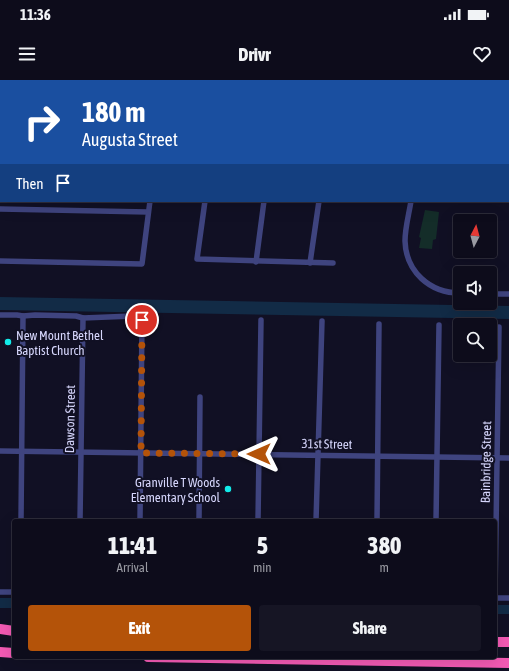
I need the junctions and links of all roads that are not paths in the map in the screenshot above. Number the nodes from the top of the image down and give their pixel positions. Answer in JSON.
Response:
{"nodes":[{"id":1,"x":150,"y":202,"type":"edge"},
{"id":2,"x":205,"y":202,"type":"edge"},
{"id":3,"x":264,"y":202,"type":"edge"},
{"id":4,"x":319,"y":202,"type":"edge"},
{"id":5,"x":411,"y":202,"type":"edge"},
{"id":6,"x":0,"y":209,"type":"edge"},
{"id":7,"x":148,"y":212,"type":"junction"},
{"id":8,"x":0,"y":261,"type":"edge"},
{"id":9,"x":256,"y":262,"type":"junction"},
{"id":10,"x":310,"y":263,"type":"junction"},
{"id":11,"x":334,"y":263,"type":"dead end"},
{"id":12,"x":453,"y":292,"type":"edge"},
{"id":13,"x":497,"y":294,"type":"edge"},
{"id":14,"x":509,"y":294,"type":"edge"},
{"id":15,"x":0,"y":315,"type":"edge"},
{"id":16,"x":23,"y":316,"type":"junction"},
{"id":17,"x":83,"y":318,"type":"junction"},
{"id":18,"x":260,"y":320,"type":"dead end"},
{"id":19,"x":322,"y":321,"type":"dead end"},
{"id":20,"x":379,"y":324,"type":"dead end"},
{"id":21,"x":439,"y":325,"type":"dead end"},
{"id":22,"x":499,"y":327,"type":"dead end"},
{"id":23,"x":200,"y":397,"type":"dead end"},
{"id":24,"x":0,"y":451,"type":"edge"},
{"id":25,"x":21,"y":451,"type":"junction"},
{"id":26,"x":80,"y":452,"type":"junction"},
{"id":27,"x":141,"y":453,"type":"junction"},
{"id":28,"x":200,"y":453,"type":"junction"},
{"id":29,"x":259,"y":454,"type":"junction"},
{"id":30,"x":318,"y":455,"type":"junction"},
{"id":31,"x":378,"y":456,"type":"junction"},
{"id":32,"x":437,"y":457,"type":"junction"},
{"id":33,"x":497,"y":458,"type":"junction"},
{"id":34,"x":509,"y":458,"type":"edge"},
{"id":35,"x":21,"y":519,"type":"edge"},
{"id":36,"x":80,"y":519,"type":"edge"},
{"id":37,"x":140,"y":519,"type":"edge"},
{"id":38,"x":199,"y":519,"type":"edge"},
{"id":39,"x":258,"y":519,"type":"edge"},
{"id":40,"x":316,"y":519,"type":"edge"},
{"id":41,"x":377,"y":519,"type":"edge"},
{"id":42,"x":436,"y":519,"type":"edge"},
{"id":43,"x":496,"y":519,"type":"edge"},
{"id":44,"x":0,"y":592,"type":"edge"},
{"id":45,"x":12,"y":592,"type":"edge"},
{"id":46,"x":497,"y":598,"type":"edge"},
{"id":47,"x":509,"y":598,"type":"edge"},
{"id":48,"x":0,"y":629,"type":"edge"},
{"id":49,"x":12,"y":631,"type":"edge"},
{"id":50,"x":0,"y":635,"type":"edge"},
{"id":51,"x":12,"y":636,"type":"edge"},
{"id":52,"x":497,"y":642,"type":"edge"},
{"id":53,"x":509,"y":642,"type":"edge"},
{"id":54,"x":0,"y":653,"type":"edge"},
{"id":55,"x":12,"y":654,"type":"edge"},
{"id":56,"x":268,"y":659,"type":"edge"},
{"id":57,"x":509,"y":663,"type":"edge"}],
"edges":[{"from":1,"to":7,"type":"street"},
{"from":2,"to":9,"type":"street"},
{"from":3,"to":9,"type":"street"},
{"from":4,"to":10,"type":"street"},
{"from":5,"to":12,"type":"street"},
{"from":6,"to":7,"type":"street"},
{"from":7,"to":8,"type":"street"},
{"from":9,"to":10,"type":"street"},
{"from":10,"to":11,"type":"street"},
{"from":13,"to":14,"type":"street"},
{"from":15,"to":16,"type":"street"},
{"from":16,"to":17,"type":"street"},
{"from":16,"to":25,"type":"street"},
{"from":17,"to":26,"type":"street","name":"Dawson Street"},
{"from":17,"to":27,"type":"street"},
{"from":18,"to":29,"type":"street"},
{"from":19,"to":30,"type":"street"},
{"from":20,"to":31,"type":"street"},
{"from":21,"to":32,"type":"street"},
{"from":22,"to":33,"type":"street","name":"Bainbridge Street"},
{"from":23,"to":28,"type":"street"},
{"from":24,"to":25,"type":"street","name":"31st Street"},
{"from":25,"to":26,"type":"street","name":"31st Street"},
{"from":25,"to":35,"type":"street"},
{"from":26,"to":27,"type":"street","name":"31st Street"},
{"from":26,"to":36,"type":"street","name":"Dawson Street"},
{"from":27,"to":28,"type":"street","name":"31st Street"},
{"from":27,"to":37,"type":"street"},
{"from":28,"to":29,"type":"street","name":"31st Street"},
{"from":28,"to":38,"type":"street"},
{"from":29,"to":30,"type":"street","name":"31st Street"},
{"from":29,"to":39,"type":"street"},
{"from":30,"to":31,"type":"street","name":"31st Street"},
{"from":30,"to":40,"type":"street"},
{"from":31,"to":32,"type":"street","name":"31st Street"},
{"from":31,"to":41,"type":"street"},
{"from":32,"to":33,"type":"street","name":"31st Street"},
{"from":32,"to":42,"type":"street"},
{"from":33,"to":34,"type":"street","name":"31st Street"},
{"from":33,"to":43,"type":"street","name":"Bainbridge Street"},
{"from":44,"to":45,"type":"street"},
{"from":46,"to":47,"type":"street"},
{"from":48,"to":49,"type":"highway"},
{"from":50,"to":51,"type":"highway"},
{"from":52,"to":53,"type":"highway"},
{"from":54,"to":55,"type":"highway"},
{"from":56,"to":57,"type":"highway"}]}
